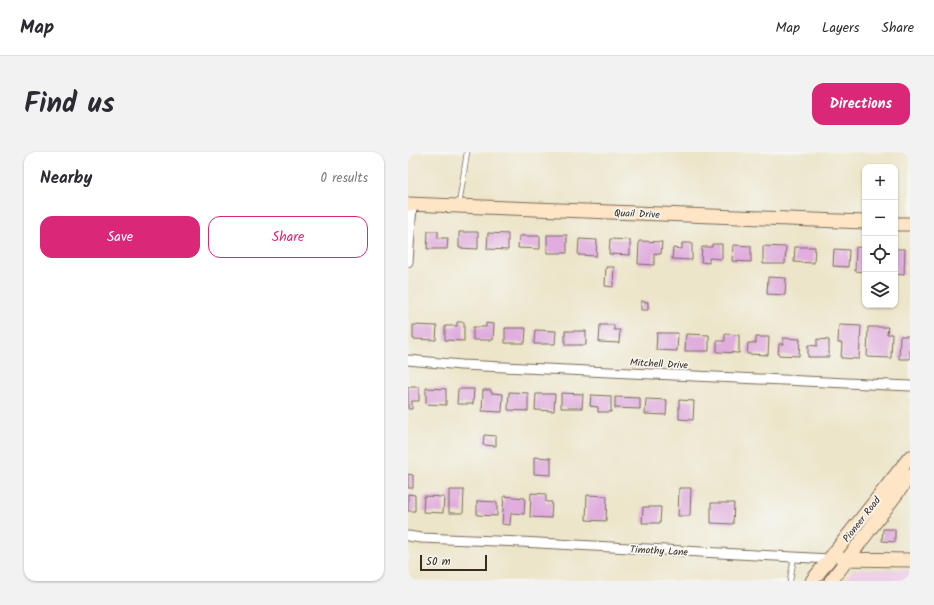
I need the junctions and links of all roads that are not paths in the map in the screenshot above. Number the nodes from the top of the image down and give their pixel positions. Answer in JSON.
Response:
{"nodes":[{"id":1,"x":467,"y":152,"type":"edge"},
{"id":2,"x":410,"y":205,"type":"edge"},
{"id":3,"x":459,"y":206,"type":"junction"},
{"id":4,"x":862,"y":222,"type":"edge"},
{"id":5,"x":898,"y":224,"type":"edge"},
{"id":6,"x":910,"y":224,"type":"edge"},
{"id":7,"x":408,"y":262,"type":"edge"},
{"id":8,"x":408,"y":360,"type":"edge"},
{"id":9,"x":910,"y":386,"type":"edge"},
{"id":10,"x":910,"y":457,"type":"edge"},
{"id":11,"x":910,"y":476,"type":"edge"},
{"id":12,"x":408,"y":536,"type":"edge"},
{"id":13,"x":794,"y":557,"type":"junction"},
{"id":14,"x":830,"y":559,"type":"junction"},
{"id":15,"x":848,"y":560,"type":"junction"},
{"id":16,"x":910,"y":560,"type":"edge"},
{"id":17,"x":790,"y":581,"type":"edge"},
{"id":18,"x":812,"y":581,"type":"edge"},
{"id":19,"x":831,"y":581,"type":"edge"}],
"edges":[{"from":1,"to":3,"type":"lane"},
{"from":2,"to":3,"type":"street","name":"Quail Drive"},
{"from":2,"to":7,"type":"street"},
{"from":3,"to":4,"type":"street","name":"Quail Drive"},
{"from":5,"to":6,"type":"street"},
{"from":8,"to":9,"type":"street","name":"Mitchell Drive"},
{"from":10,"to":14,"type":"street","name":"Pioneer Road"},
{"from":11,"to":15,"type":"street","name":"Pioneer Road"},
{"from":12,"to":13,"type":"street","name":"Timothy Lane"},
{"from":13,"to":14,"type":"street","name":"Timothy Lane"},
{"from":13,"to":17,"type":"lane"},
{"from":14,"to":15,"type":"street","name":"Timothy Lane"},
{"from":14,"to":18,"type":"street","name":"Pioneer Road"},
{"from":15,"to":16,"type":"street","name":"Timothy Lane"},
{"from":15,"to":19,"type":"street","name":"Pioneer Road"}]}
